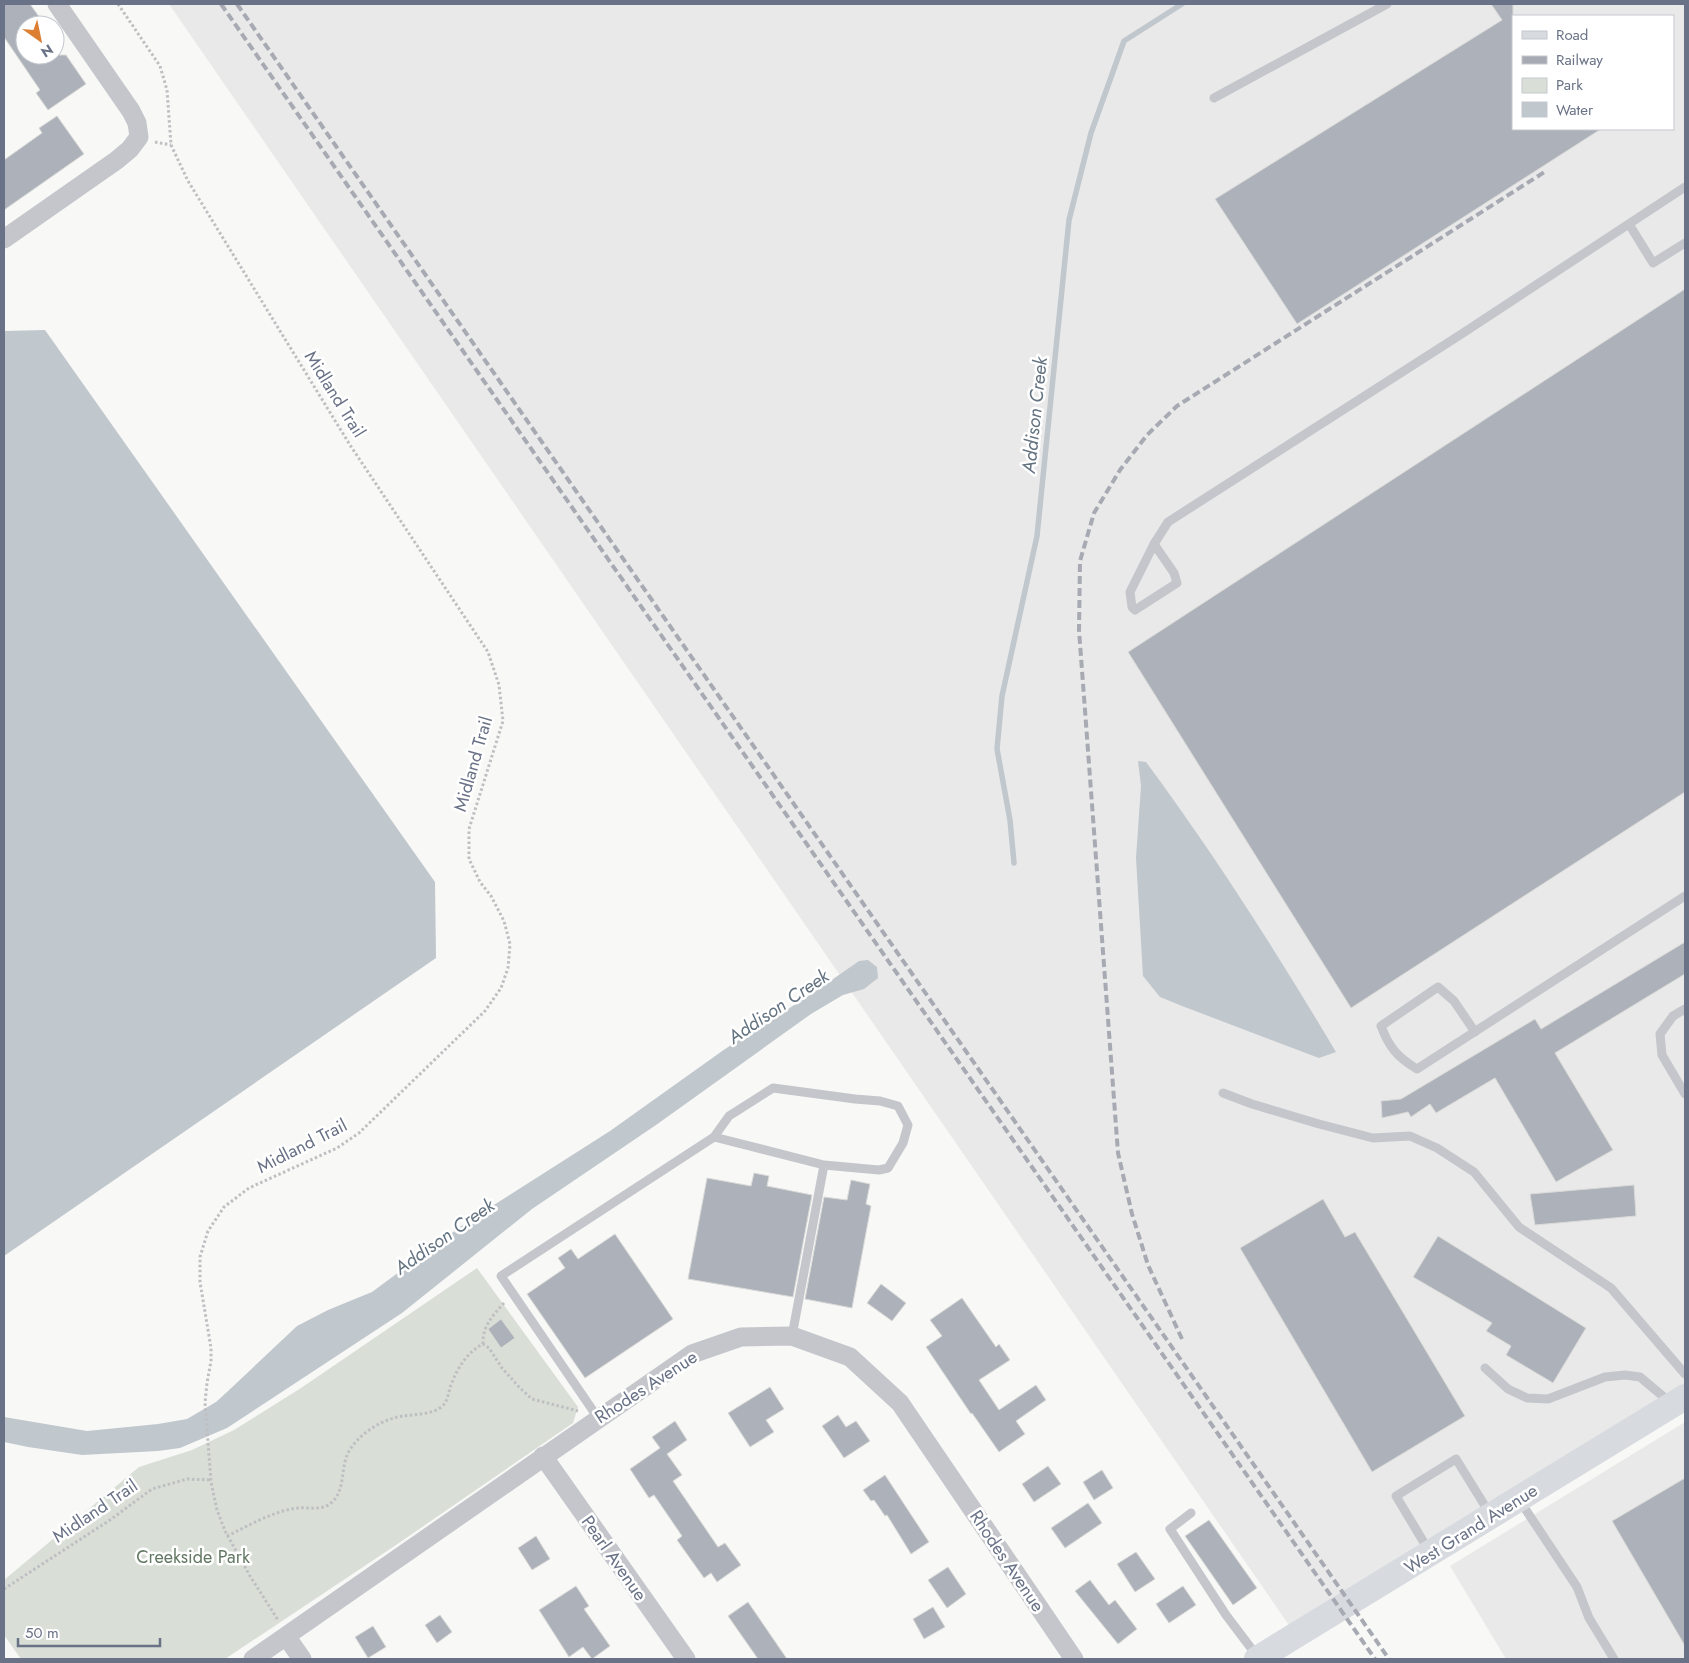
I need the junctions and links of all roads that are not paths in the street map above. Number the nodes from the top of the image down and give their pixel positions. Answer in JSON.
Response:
{"nodes":[{"id":1,"x":57,"y":4,"type":"edge"},
{"id":2,"x":1387,"y":4,"type":"edge"},
{"id":3,"x":1214,"y":98,"type":"dead end"},
{"id":4,"x":1685,"y":187,"type":"edge"},
{"id":5,"x":1629,"y":224,"type":"junction"},
{"id":6,"x":4,"y":239,"type":"edge"},
{"id":7,"x":1685,"y":243,"type":"edge"},
{"id":8,"x":1154,"y":544,"type":"junction"},
{"id":9,"x":1685,"y":896,"type":"edge"},
{"id":10,"x":1685,"y":1009,"type":"edge"},
{"id":11,"x":1475,"y":1032,"type":"junction"},
{"id":12,"x":1223,"y":1093,"type":"dead end"},
{"id":13,"x":1685,"y":1094,"type":"edge"},
{"id":14,"x":714,"y":1137,"type":"junction"},
{"id":15,"x":824,"y":1165,"type":"junction"},
{"id":16,"x":792,"y":1336,"type":"junction"},
{"id":17,"x":1485,"y":1368,"type":"dead end"},
{"id":18,"x":1685,"y":1374,"type":"edge"},
{"id":19,"x":1679,"y":1401,"type":"edge"},
{"id":20,"x":593,"y":1411,"type":"junction"},
{"id":21,"x":543,"y":1456,"type":"junction"},
{"id":22,"x":1519,"y":1499,"type":"junction"},
{"id":23,"x":1192,"y":1513,"type":"dead end"},
{"id":24,"x":1491,"y":1516,"type":"junction"},
{"id":25,"x":1431,"y":1553,"type":"junction"},
{"id":26,"x":286,"y":1636,"type":"junction"},
{"id":27,"x":253,"y":1659,"type":"edge"},
{"id":28,"x":302,"y":1659,"type":"edge"},
{"id":29,"x":686,"y":1659,"type":"edge"},
{"id":30,"x":1074,"y":1659,"type":"edge"},
{"id":31,"x":1258,"y":1659,"type":"edge"},
{"id":32,"x":1614,"y":1659,"type":"edge"}],
"edges":[{"from":1,"to":6,"type":"street"},
{"from":2,"to":3,"type":"lane"},
{"from":4,"to":5,"type":"lane"},
{"from":5,"to":7,"type":"lane"},
{"from":5,"to":8,"type":"lane"},
{"from":8,"to":8,"type":"lane"},
{"from":9,"to":11,"type":"lane"},
{"from":10,"to":13,"type":"lane"},
{"from":11,"to":11,"type":"lane"},
{"from":12,"to":18,"type":"lane"},
{"from":14,"to":15,"type":"lane"},
{"from":14,"to":15,"type":"lane"},
{"from":14,"to":20,"type":"lane"},
{"from":15,"to":16,"type":"lane"},
{"from":16,"to":20,"type":"street","name":"Rhodes Avenue"},
{"from":16,"to":30,"type":"street","name":"Rhodes Avenue"},
{"from":17,"to":19,"type":"lane"},
{"from":19,"to":22,"type":"main road","name":"West Grand Avenue"},
{"from":20,"to":21,"type":"street","name":"Rhodes Avenue"},
{"from":21,"to":26,"type":"street","name":"Rhodes Avenue"},
{"from":21,"to":29,"type":"street","name":"Pearl Avenue"},
{"from":22,"to":24,"type":"main road","name":"West Grand Avenue"},
{"from":22,"to":32,"type":"lane"},
{"from":23,"to":31,"type":"lane"},
{"from":24,"to":25,"type":"main road","name":"West Grand Avenue"},
{"from":24,"to":25,"type":"lane"},
{"from":25,"to":31,"type":"main road","name":"West Grand Avenue"},
{"from":26,"to":27,"type":"street","name":"Rhodes Avenue"},
{"from":26,"to":28,"type":"street"}]}
